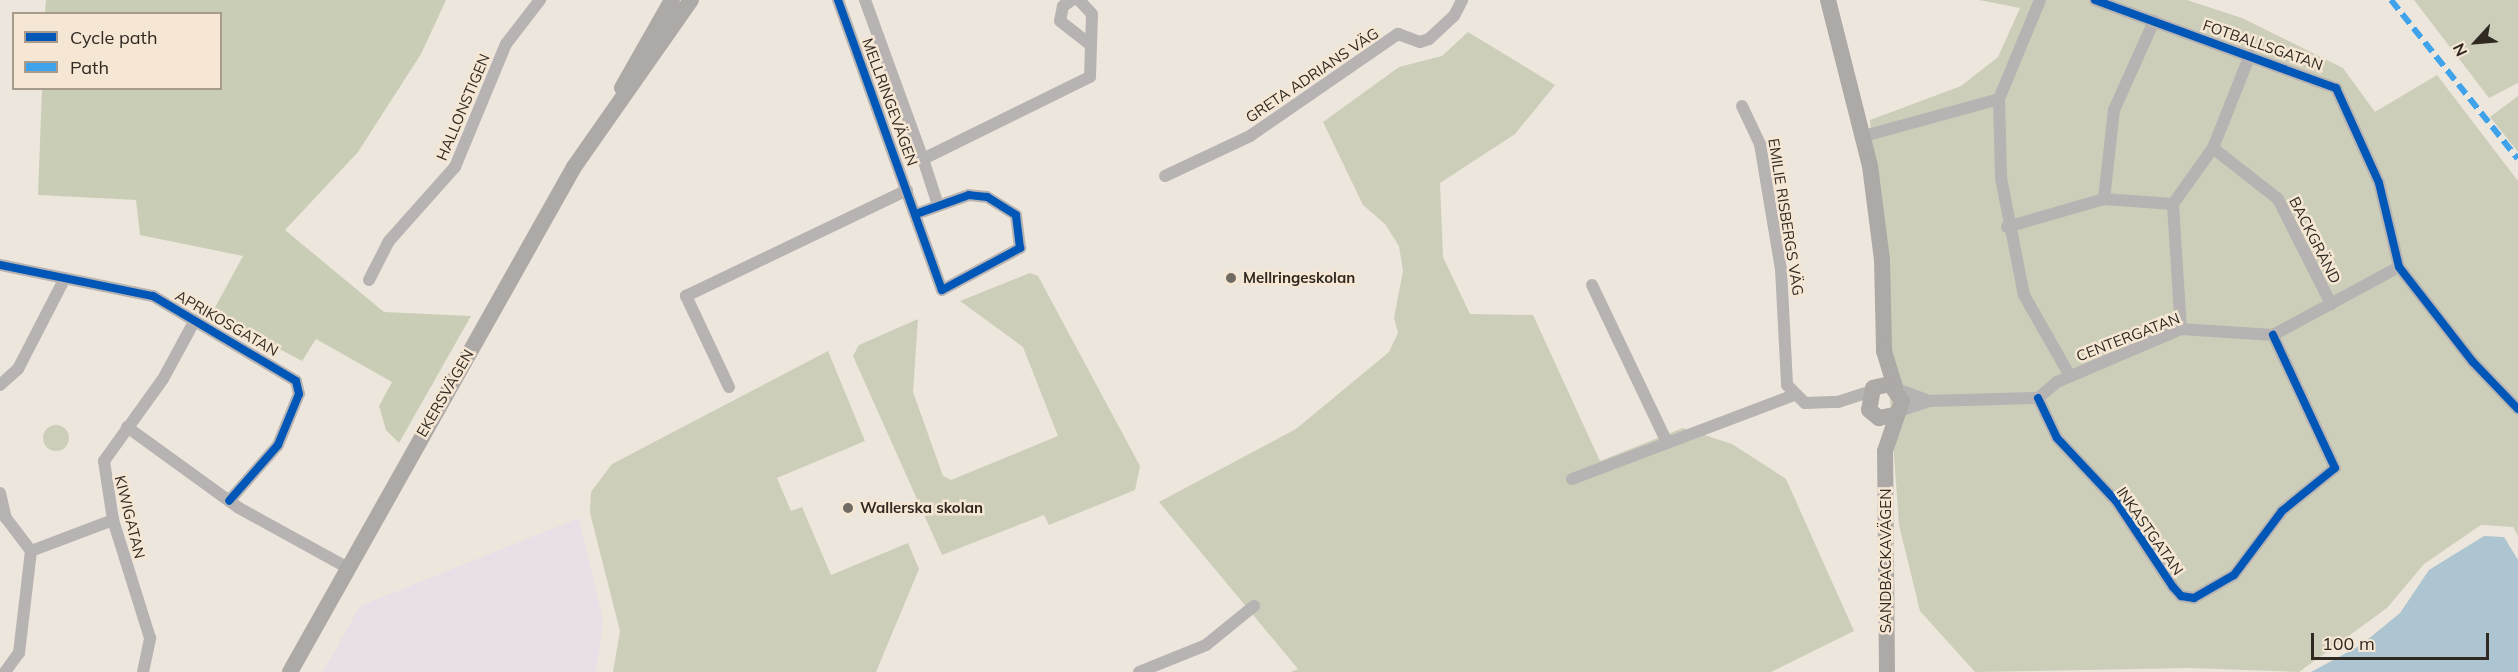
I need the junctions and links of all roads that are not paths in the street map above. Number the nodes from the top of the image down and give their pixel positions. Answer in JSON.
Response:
{"nodes":[{"id":1,"x":540,"y":0,"type":"edge"},
{"id":2,"x":672,"y":0,"type":"edge"},
{"id":3,"x":691,"y":0,"type":"edge"},
{"id":4,"x":838,"y":0,"type":"edge"},
{"id":5,"x":865,"y":0,"type":"edge"},
{"id":6,"x":1072,"y":0,"type":"edge"},
{"id":7,"x":1079,"y":0,"type":"edge"},
{"id":8,"x":1462,"y":0,"type":"edge"},
{"id":9,"x":1828,"y":0,"type":"edge"},
{"id":10,"x":2040,"y":0,"type":"edge"},
{"id":11,"x":2095,"y":0,"type":"edge"},
{"id":12,"x":2154,"y":21,"type":"junction"},
{"id":13,"x":1089,"y":44,"type":"junction"},
{"id":14,"x":2250,"y":56,"type":"junction"},
{"id":15,"x":1999,"y":99,"type":"junction"},
{"id":16,"x":1742,"y":106,"type":"dead end"},
{"id":17,"x":606,"y":118,"type":"junction"},
{"id":18,"x":1864,"y":136,"type":"junction"},
{"id":19,"x":2213,"y":148,"type":"junction"},
{"id":20,"x":924,"y":159,"type":"junction"},
{"id":21,"x":1165,"y":176,"type":"dead end"},
{"id":22,"x":907,"y":190,"type":"junction"},
{"id":23,"x":2104,"y":199,"type":"junction"},
{"id":24,"x":2173,"y":204,"type":"junction"},
{"id":25,"x":938,"y":205,"type":"junction"},
{"id":26,"x":916,"y":214,"type":"junction"},
{"id":27,"x":2007,"y":227,"type":"junction"},
{"id":28,"x":0,"y":265,"type":"edge"},
{"id":29,"x":2399,"y":267,"type":"junction"},
{"id":30,"x":65,"y":278,"type":"junction"},
{"id":31,"x":369,"y":280,"type":"dead end"},
{"id":32,"x":1592,"y":285,"type":"dead end"},
{"id":33,"x":2331,"y":304,"type":"junction"},
{"id":34,"x":195,"y":320,"type":"junction"},
{"id":35,"x":2181,"y":329,"type":"junction"},
{"id":36,"x":2273,"y":335,"type":"junction"},
{"id":37,"x":1884,"y":351,"type":"junction"},
{"id":38,"x":2070,"y":376,"type":"junction"},
{"id":39,"x":0,"y":385,"type":"edge"},
{"id":40,"x":729,"y":387,"type":"dead end"},
{"id":41,"x":1897,"y":388,"type":"junction"},
{"id":42,"x":1871,"y":390,"type":"junction"},
{"id":43,"x":1792,"y":396,"type":"junction"},
{"id":44,"x":2038,"y":398,"type":"junction"},
{"id":45,"x":1929,"y":401,"type":"junction"},
{"id":46,"x":1838,"y":402,"type":"junction"},
{"id":47,"x":2518,"y":409,"type":"edge"},
{"id":48,"x":1871,"y":412,"type":"junction"},
{"id":49,"x":1897,"y":413,"type":"junction"},
{"id":50,"x":127,"y":426,"type":"junction"},
{"id":51,"x":1667,"y":441,"type":"junction"},
{"id":52,"x":1885,"y":451,"type":"junction"},
{"id":53,"x":1572,"y":479,"type":"dead end"},
{"id":54,"x":0,"y":495,"type":"edge"},
{"id":55,"x":229,"y":501,"type":"junction"},
{"id":56,"x":113,"y":520,"type":"junction"},
{"id":57,"x":31,"y":551,"type":"junction"},
{"id":58,"x":348,"y":568,"type":"junction"},
{"id":59,"x":1254,"y":606,"type":"dead end"},
{"id":60,"x":5,"y":672,"type":"edge"},
{"id":61,"x":143,"y":672,"type":"edge"},
{"id":62,"x":290,"y":672,"type":"edge"},
{"id":63,"x":1139,"y":672,"type":"edge"},
{"id":64,"x":1887,"y":672,"type":"edge"}],
"edges":[{"from":1,"to":31,"type":"street","name":"HALLONSTIGEN"},
{"from":2,"to":17,"type":"main road","name":"EKERSVÄGEN"},
{"from":3,"to":17,"type":"main road","name":"EKERSVÄGEN"},
{"from":4,"to":22,"type":"street","name":"MELLRINGEVÄGEN"},
{"from":5,"to":20,"type":"street"},
{"from":6,"to":13,"type":"street"},
{"from":7,"to":13,"type":"street"},
{"from":8,"to":21,"type":"street","name":"GRETA ADRIANS VÄG"},
{"from":9,"to":18,"type":"main road"},
{"from":10,"to":15,"type":"street"},
{"from":11,"to":12,"type":"street","name":"FOTBALLSGATAN"},
{"from":12,"to":14,"type":"street","name":"FOTBALLSGATAN"},
{"from":12,"to":23,"type":"street"},
{"from":13,"to":20,"type":"street"},
{"from":14,"to":19,"type":"street"},
{"from":14,"to":29,"type":"street","name":"FOTBALLSGATAN"},
{"from":15,"to":18,"type":"street"},
{"from":15,"to":27,"type":"street"},
{"from":16,"to":43,"type":"street","name":"EMILIE RISBERGS VÄG"},
{"from":17,"to":58,"type":"main road","name":"EKERSVÄGEN"},
{"from":18,"to":37,"type":"main road"},
{"from":19,"to":24,"type":"street"},
{"from":19,"to":33,"type":"street","name":"BACKGRÄND"},
{"from":20,"to":25,"type":"street"},
{"from":22,"to":26,"type":"street","name":"MELLRINGEVÄGEN"},
{"from":22,"to":40,"type":"street","name":"MELLRINGEVÄGEN"},
{"from":23,"to":24,"type":"street"},
{"from":23,"to":27,"type":"street"},
{"from":24,"to":35,"type":"street"},
{"from":25,"to":26,"type":"street","name":"MELLRINGEVÄGEN"},
{"from":25,"to":26,"type":"street","name":"MELLRINGEVÄGEN"},
{"from":27,"to":38,"type":"street"},
{"from":28,"to":30,"type":"street","name":"APRIKOSGATAN"},
{"from":29,"to":33,"type":"street"},
{"from":29,"to":47,"type":"street","name":"FOTBALLSGATAN"},
{"from":30,"to":34,"type":"street","name":"APRIKOSGATAN"},
{"from":30,"to":39,"type":"street"},
{"from":32,"to":51,"type":"street"},
{"from":33,"to":36,"type":"street"},
{"from":34,"to":50,"type":"street","name":"KIWIGATAN"},
{"from":34,"to":55,"type":"street","name":"APRIKOSGATAN"},
{"from":35,"to":36,"type":"street","name":"CENTERGATAN"},
{"from":35,"to":38,"type":"street","name":"CENTERGATAN"},
{"from":36,"to":44,"type":"street","name":"INKASTGATAN"},
{"from":37,"to":41,"type":"main road"},
{"from":37,"to":42,"type":"main road"},
{"from":38,"to":44,"type":"street","name":"CENTERGATAN"},
{"from":41,"to":42,"type":"main road"},
{"from":41,"to":45,"type":"street"},
{"from":41,"to":49,"type":"main road","name":"SANDBACKAVÄGEN"},
{"from":42,"to":46,"type":"street"},
{"from":42,"to":48,"type":"main road","name":"SANDBACKAVÄGEN"},
{"from":43,"to":46,"type":"street"},
{"from":43,"to":51,"type":"street"},
{"from":44,"to":45,"type":"street"},
{"from":45,"to":49,"type":"street"},
{"from":46,"to":48,"type":"street"},
{"from":48,"to":49,"type":"main road"},
{"from":48,"to":52,"type":"main road","name":"SANDBACKAVÄGEN"},
{"from":49,"to":52,"type":"main road","name":"SANDBACKAVÄGEN"},
{"from":50,"to":55,"type":"street"},
{"from":50,"to":56,"type":"street","name":"KIWIGATAN"},
{"from":51,"to":53,"type":"street"},
{"from":52,"to":64,"type":"main road","name":"SANDBACKAVÄGEN"},
{"from":54,"to":57,"type":"street"},
{"from":55,"to":58,"type":"street"},
{"from":56,"to":57,"type":"street"},
{"from":56,"to":61,"type":"street","name":"KIWIGATAN"},
{"from":57,"to":60,"type":"street"},
{"from":58,"to":62,"type":"main road","name":"EKERSVÄGEN"},
{"from":59,"to":63,"type":"street"}]}
